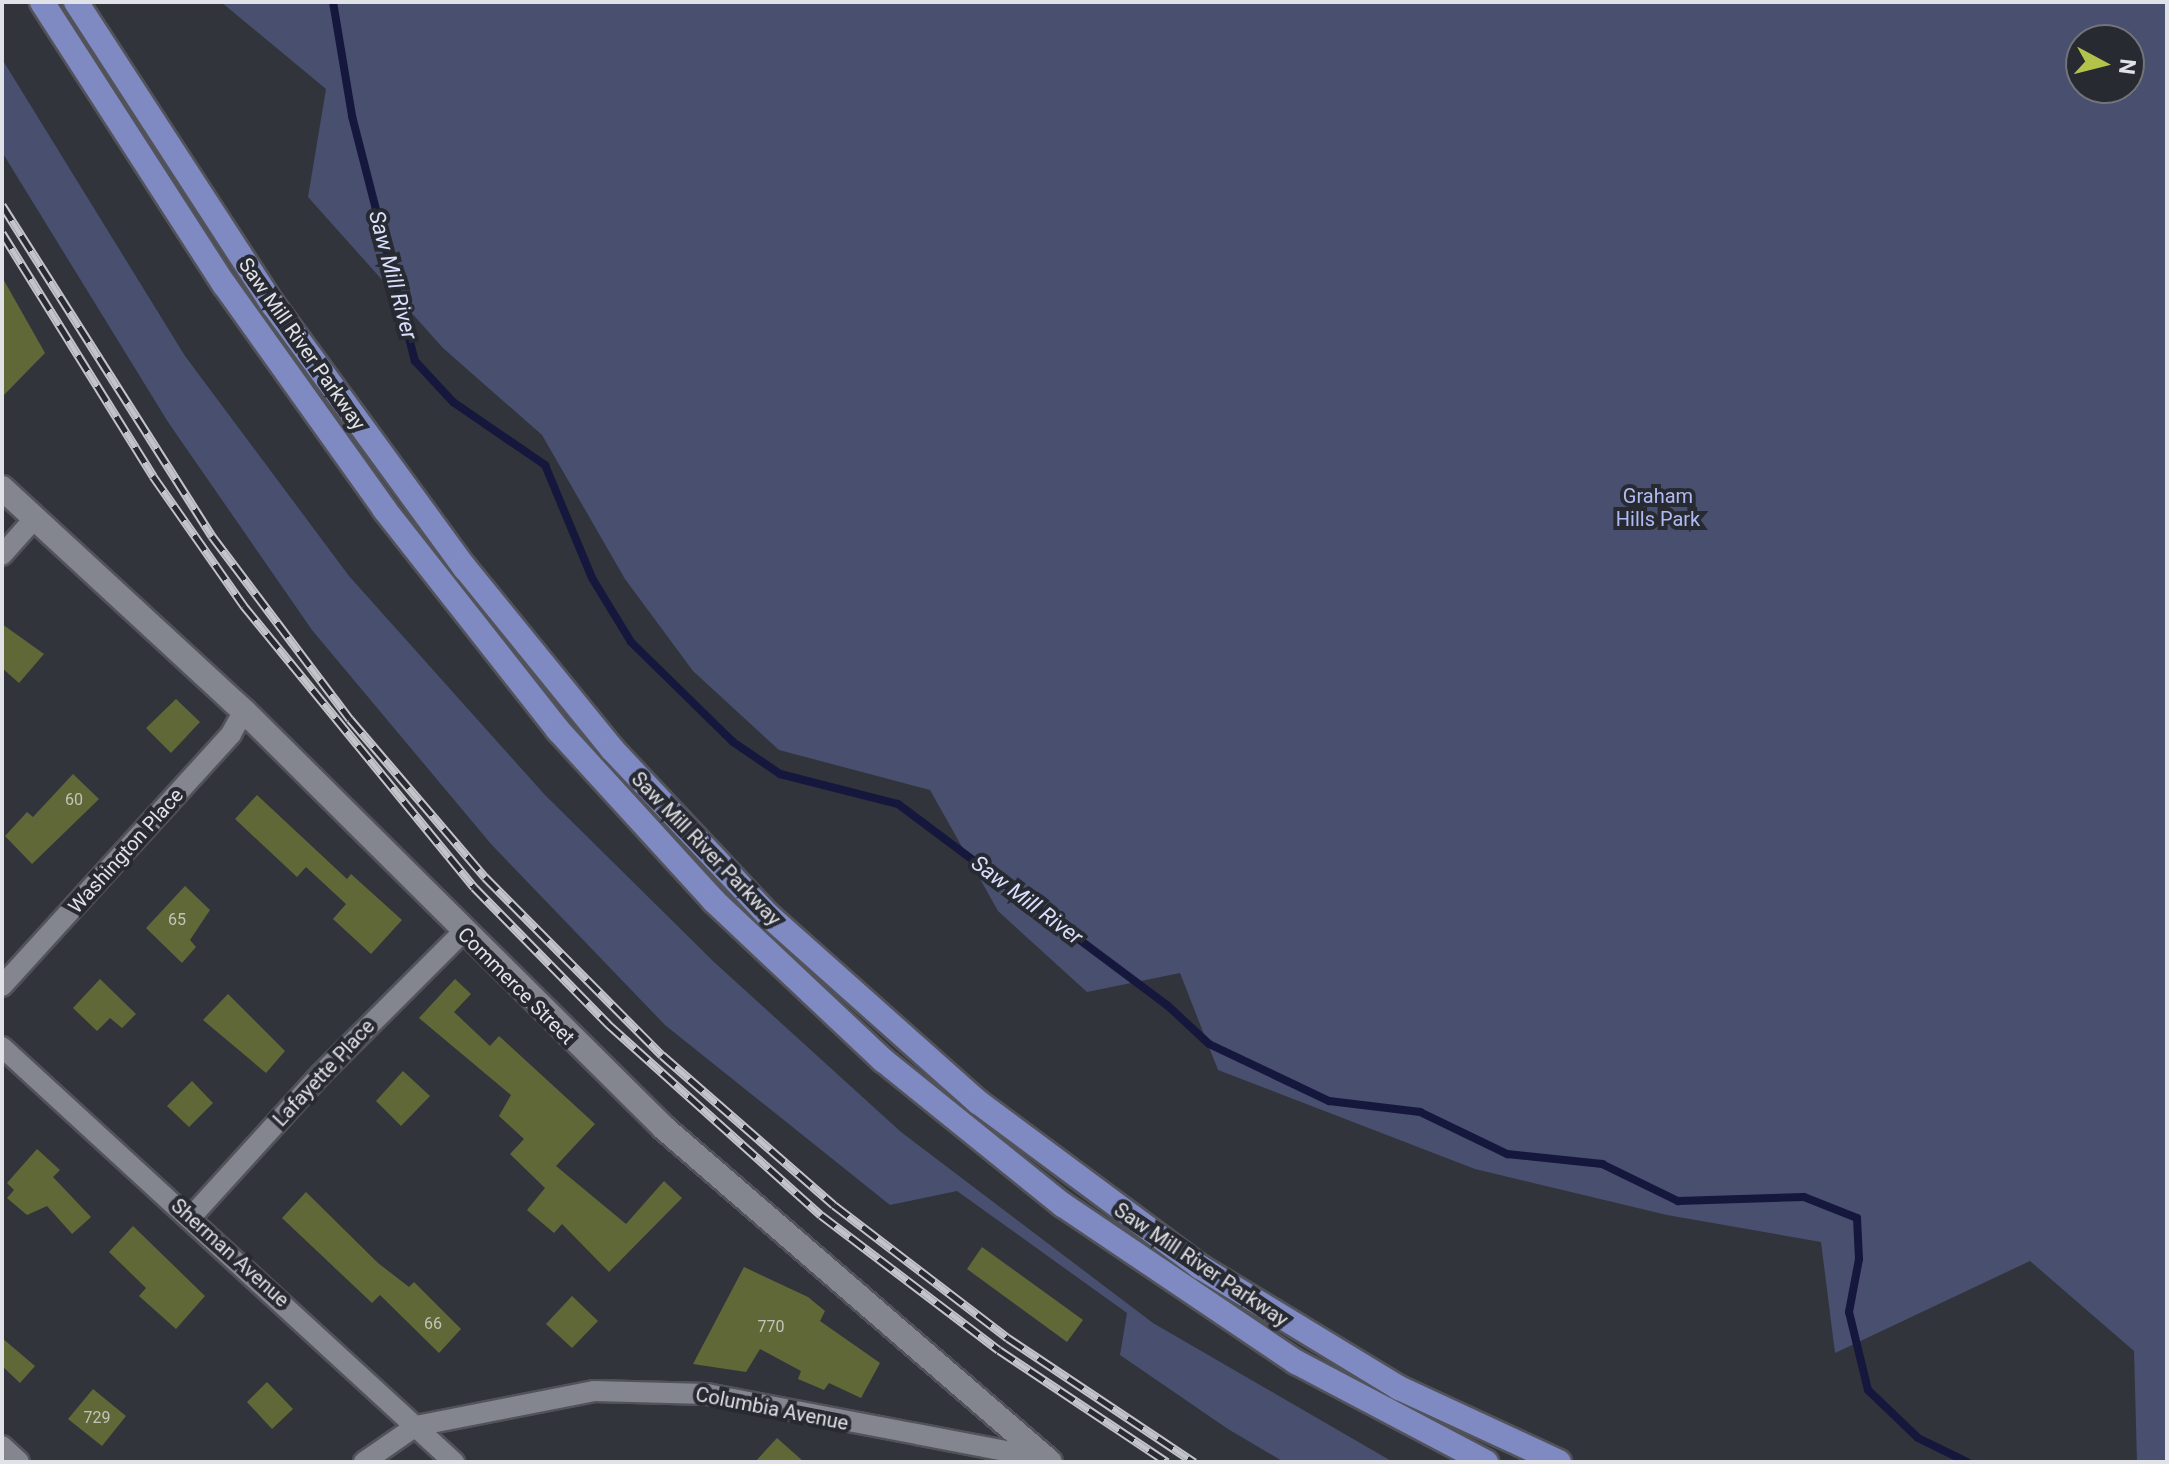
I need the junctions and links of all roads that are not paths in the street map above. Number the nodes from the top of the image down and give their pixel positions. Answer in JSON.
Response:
{"nodes":[{"id":1,"x":42,"y":2,"type":"edge"},
{"id":2,"x":76,"y":2,"type":"edge"},
{"id":3,"x":2,"y":488,"type":"edge"},
{"id":4,"x":35,"y":518,"type":"junction"},
{"id":5,"x":2,"y":555,"type":"edge"},
{"id":6,"x":244,"y":711,"type":"junction"},
{"id":7,"x":462,"y":933,"type":"junction"},
{"id":8,"x":2,"y":986,"type":"edge"},
{"id":9,"x":2,"y":1047,"type":"edge"},
{"id":10,"x":191,"y":1217,"type":"junction"},
{"id":11,"x":416,"y":1426,"type":"junction"},
{"id":12,"x":2,"y":1446,"type":"edge"},
{"id":13,"x":1049,"y":1461,"type":"edge"},
{"id":14,"x":19,"y":1462,"type":"edge"},
{"id":15,"x":364,"y":1462,"type":"edge"},
{"id":16,"x":454,"y":1462,"type":"edge"},
{"id":17,"x":1486,"y":1462,"type":"edge"},
{"id":18,"x":1559,"y":1462,"type":"edge"}],
"edges":[{"from":1,"to":17,"type":"highway","name":"Saw Mill River Parkway"},
{"from":2,"to":18,"type":"highway","name":"Saw Mill River Parkway"},
{"from":3,"to":4,"type":"main road","name":"Commerce Street"},
{"from":4,"to":5,"type":"street"},
{"from":4,"to":6,"type":"main road","name":"Commerce Street"},
{"from":6,"to":7,"type":"main road","name":"Commerce Street"},
{"from":6,"to":8,"type":"street","name":"Washington Place"},
{"from":7,"to":10,"type":"street","name":"Lafayette Place"},
{"from":7,"to":13,"type":"main road","name":"Commerce Street"},
{"from":9,"to":10,"type":"street","name":"Sherman Avenue"},
{"from":10,"to":11,"type":"street","name":"Sherman Avenue"},
{"from":11,"to":13,"type":"street","name":"Columbia Avenue"},
{"from":11,"to":15,"type":"street","name":"Columbia Avenue"},
{"from":11,"to":16,"type":"street","name":"Sherman Avenue"},
{"from":12,"to":14,"type":"street"}]}
